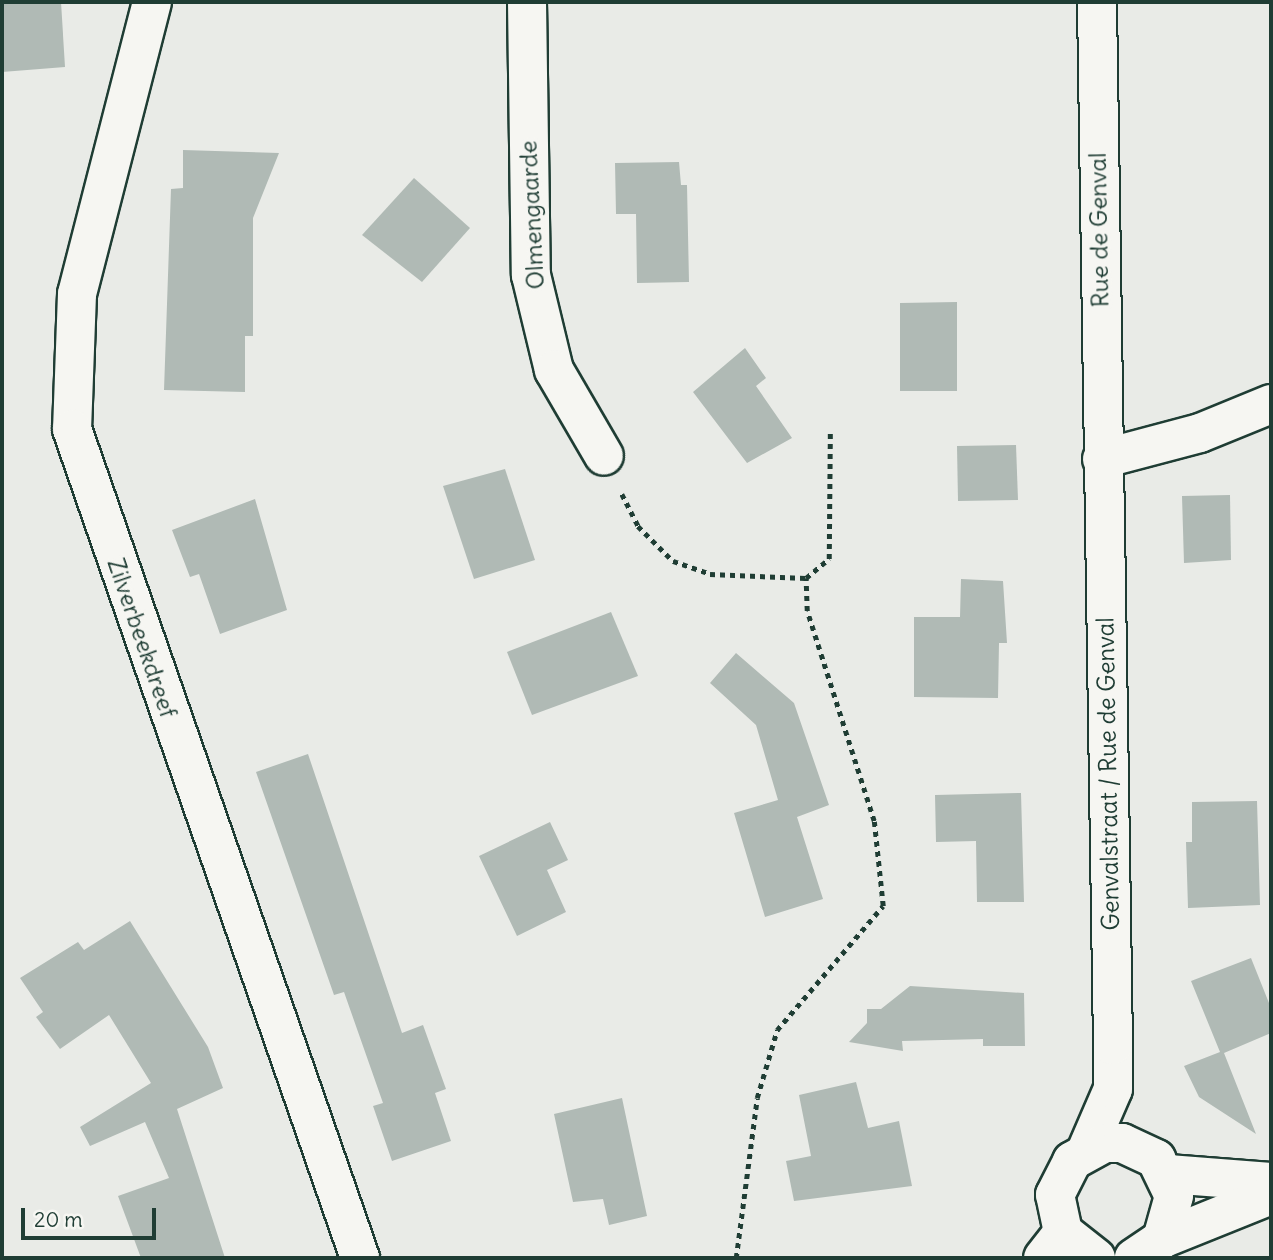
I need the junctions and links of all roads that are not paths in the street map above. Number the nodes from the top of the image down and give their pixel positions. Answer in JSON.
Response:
{"nodes":[{"id":1,"x":152,"y":2,"type":"edge"},
{"id":2,"x":527,"y":2,"type":"edge"},
{"id":3,"x":1097,"y":2,"type":"edge"},
{"id":4,"x":1271,"y":404,"type":"edge"},
{"id":5,"x":604,"y":456,"type":"road end"},
{"id":6,"x":1102,"y":459,"type":"junction"},
{"id":7,"x":1112,"y":1089,"type":"junction"},
{"id":8,"x":1139,"y":1148,"type":"junction"},
{"id":9,"x":1087,"y":1149,"type":"junction"},
{"id":10,"x":1168,"y":1174,"type":"junction"},
{"id":11,"x":1271,"y":1181,"type":"edge"},
{"id":12,"x":1271,"y":1195,"type":"edge"},
{"id":13,"x":1053,"y":1245,"type":"edge"},
{"id":14,"x":1148,"y":1249,"type":"edge"},
{"id":15,"x":360,"y":1258,"type":"edge"},
{"id":16,"x":1096,"y":1258,"type":"edge"}],
"edges":[{"from":1,"to":15,"type":"street","name":"Zilverbeekdreef"},
{"from":2,"to":5,"type":"street","name":"Olmengaarde"},
{"from":3,"to":6,"type":"street","name":"Rue de Genval"},
{"from":4,"to":6,"type":"street"},
{"from":6,"to":7,"type":"street","name":"Genvalstraat / Rue de Genval"},
{"from":7,"to":8,"type":"street","name":"Genvalstraat / Rue de Genval"},
{"from":7,"to":9,"type":"street","name":"Genvalstraat / Rue de Genval"},
{"from":8,"to":9,"type":"street"},
{"from":8,"to":10,"type":"street"},
{"from":9,"to":13,"type":"street","name":"Genvalstraat / Rue de Genval"},
{"from":10,"to":11,"type":"street"},
{"from":10,"to":14,"type":"street"},
{"from":12,"to":14,"type":"street"},
{"from":13,"to":16,"type":"street"}]}
